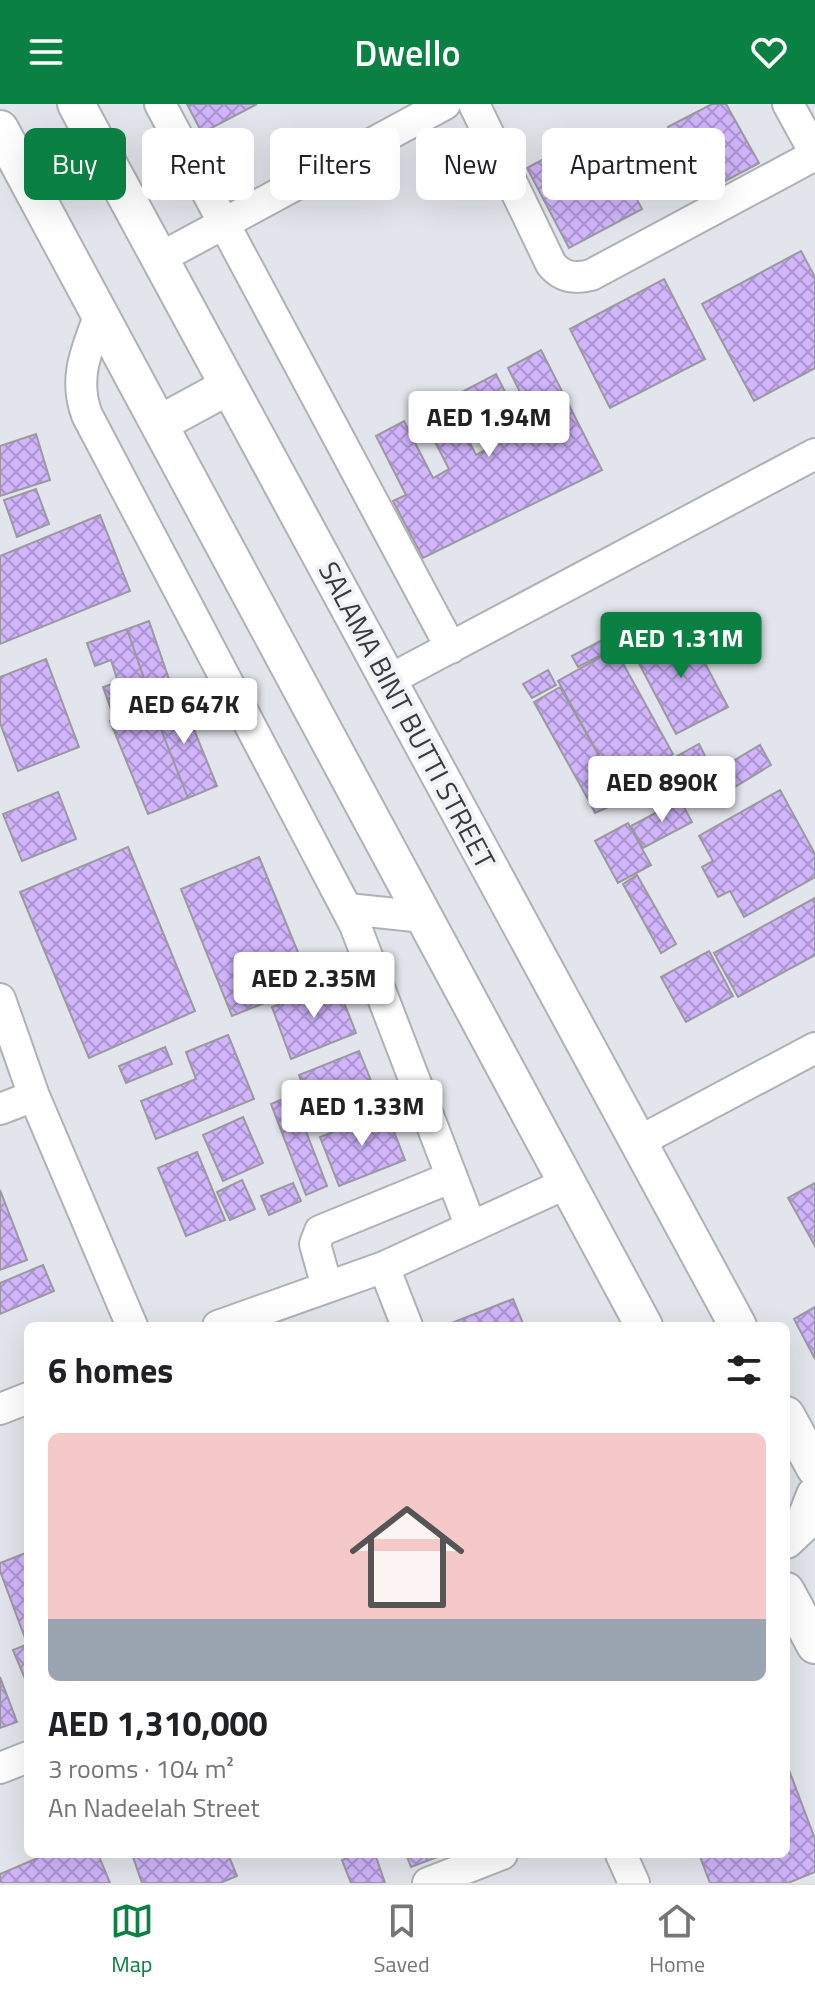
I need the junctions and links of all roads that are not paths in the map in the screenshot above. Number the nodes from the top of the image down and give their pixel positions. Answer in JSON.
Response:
{"nodes":[{"id":1,"x":76,"y":104,"type":"edge"},
{"id":2,"x":160,"y":104,"type":"edge"},
{"id":3,"x":445,"y":104,"type":"edge"},
{"id":4,"x":474,"y":104,"type":"edge"},
{"id":5,"x":788,"y":104,"type":"edge"},
{"id":6,"x":0,"y":129,"type":"edge"},
{"id":7,"x":815,"y":154,"type":"edge"},
{"id":8,"x":224,"y":224,"type":"junction"},
{"id":9,"x":160,"y":258,"type":"junction"},
{"id":10,"x":100,"y":314,"type":"junction"},
{"id":11,"x":229,"y":386,"type":"junction"},
{"id":12,"x":159,"y":424,"type":"junction"},
{"id":13,"x":815,"y":454,"type":"edge"},
{"id":14,"x":451,"y":648,"type":"junction"},
{"id":15,"x":389,"y":680,"type":"junction"},
{"id":16,"x":348,"y":909,"type":"junction"},
{"id":17,"x":424,"y":917,"type":"junction"},
{"id":18,"x":0,"y":999,"type":"edge"},
{"id":19,"x":815,"y":1048,"type":"edge"},
{"id":20,"x":34,"y":1096,"type":"junction"},
{"id":21,"x":0,"y":1109,"type":"edge"},
{"id":22,"x":638,"y":1142,"type":"junction"},
{"id":23,"x":452,"y":1177,"type":"junction"},
{"id":24,"x":567,"y":1183,"type":"junction"},
{"id":25,"x":471,"y":1227,"type":"junction"},
{"id":26,"x":384,"y":1267,"type":"junction"},
{"id":27,"x":327,"y":1287,"type":"junction"},
{"id":28,"x":130,"y":1322,"type":"edge"},
{"id":29,"x":229,"y":1322,"type":"edge"},
{"id":30,"x":405,"y":1322,"type":"edge"},
{"id":31,"x":642,"y":1322,"type":"edge"},
{"id":32,"x":736,"y":1322,"type":"edge"},
{"id":33,"x":24,"y":1400,"type":"edge"},
{"id":34,"x":0,"y":1409,"type":"edge"},
{"id":35,"x":790,"y":1422,"type":"edge"},
{"id":36,"x":815,"y":1468,"type":"edge"},
{"id":37,"x":815,"y":1495,"type":"edge"},
{"id":38,"x":790,"y":1536,"type":"edge"},
{"id":39,"x":790,"y":1598,"type":"edge"},
{"id":40,"x":815,"y":1645,"type":"edge"},
{"id":41,"x":24,"y":1759,"type":"edge"},
{"id":42,"x":0,"y":1768,"type":"edge"},
{"id":43,"x":492,"y":1858,"type":"edge"},
{"id":44,"x":623,"y":1858,"type":"edge"},
{"id":45,"x":428,"y":1883,"type":"edge"},
{"id":46,"x":634,"y":1883,"type":"edge"}],
"edges":[{"from":1,"to":9,"type":"main road","name":"SALAMA BINT BUTTI STREET"},
{"from":2,"to":8,"type":"street"},
{"from":3,"to":8,"type":"street"},
{"from":4,"to":7,"type":"street"},
{"from":5,"to":7,"type":"street"},
{"from":6,"to":10,"type":"main road"},
{"from":8,"to":9,"type":"street"},
{"from":8,"to":14,"type":"street"},
{"from":9,"to":11,"type":"main road","name":"SALAMA BINT BUTTI STREET"},
{"from":10,"to":12,"type":"main road"},
{"from":10,"to":16,"type":"street"},
{"from":11,"to":12,"type":"main road"},
{"from":11,"to":15,"type":"main road","name":"SALAMA BINT BUTTI STREET"},
{"from":12,"to":17,"type":"main road"},
{"from":13,"to":14,"type":"street"},
{"from":14,"to":15,"type":"street"},
{"from":15,"to":22,"type":"main road","name":"SALAMA BINT BUTTI STREET"},
{"from":16,"to":17,"type":"street"},
{"from":16,"to":23,"type":"street"},
{"from":17,"to":24,"type":"main road"},
{"from":18,"to":20,"type":"street"},
{"from":19,"to":22,"type":"street"},
{"from":20,"to":21,"type":"street"},
{"from":20,"to":28,"type":"street"},
{"from":22,"to":32,"type":"main road","name":"SALAMA BINT BUTTI STREET"},
{"from":23,"to":25,"type":"street"},
{"from":23,"to":27,"type":"street"},
{"from":24,"to":25,"type":"street"},
{"from":24,"to":31,"type":"main road"},
{"from":25,"to":26,"type":"street"},
{"from":26,"to":27,"type":"street"},
{"from":26,"to":30,"type":"street"},
{"from":27,"to":29,"type":"street"},
{"from":33,"to":34,"type":"street"},
{"from":35,"to":36,"type":"main road"},
{"from":37,"to":38,"type":"main road"},
{"from":39,"to":40,"type":"main road"},
{"from":41,"to":42,"type":"street"},
{"from":43,"to":45,"type":"street"},
{"from":44,"to":46,"type":"street"}]}
